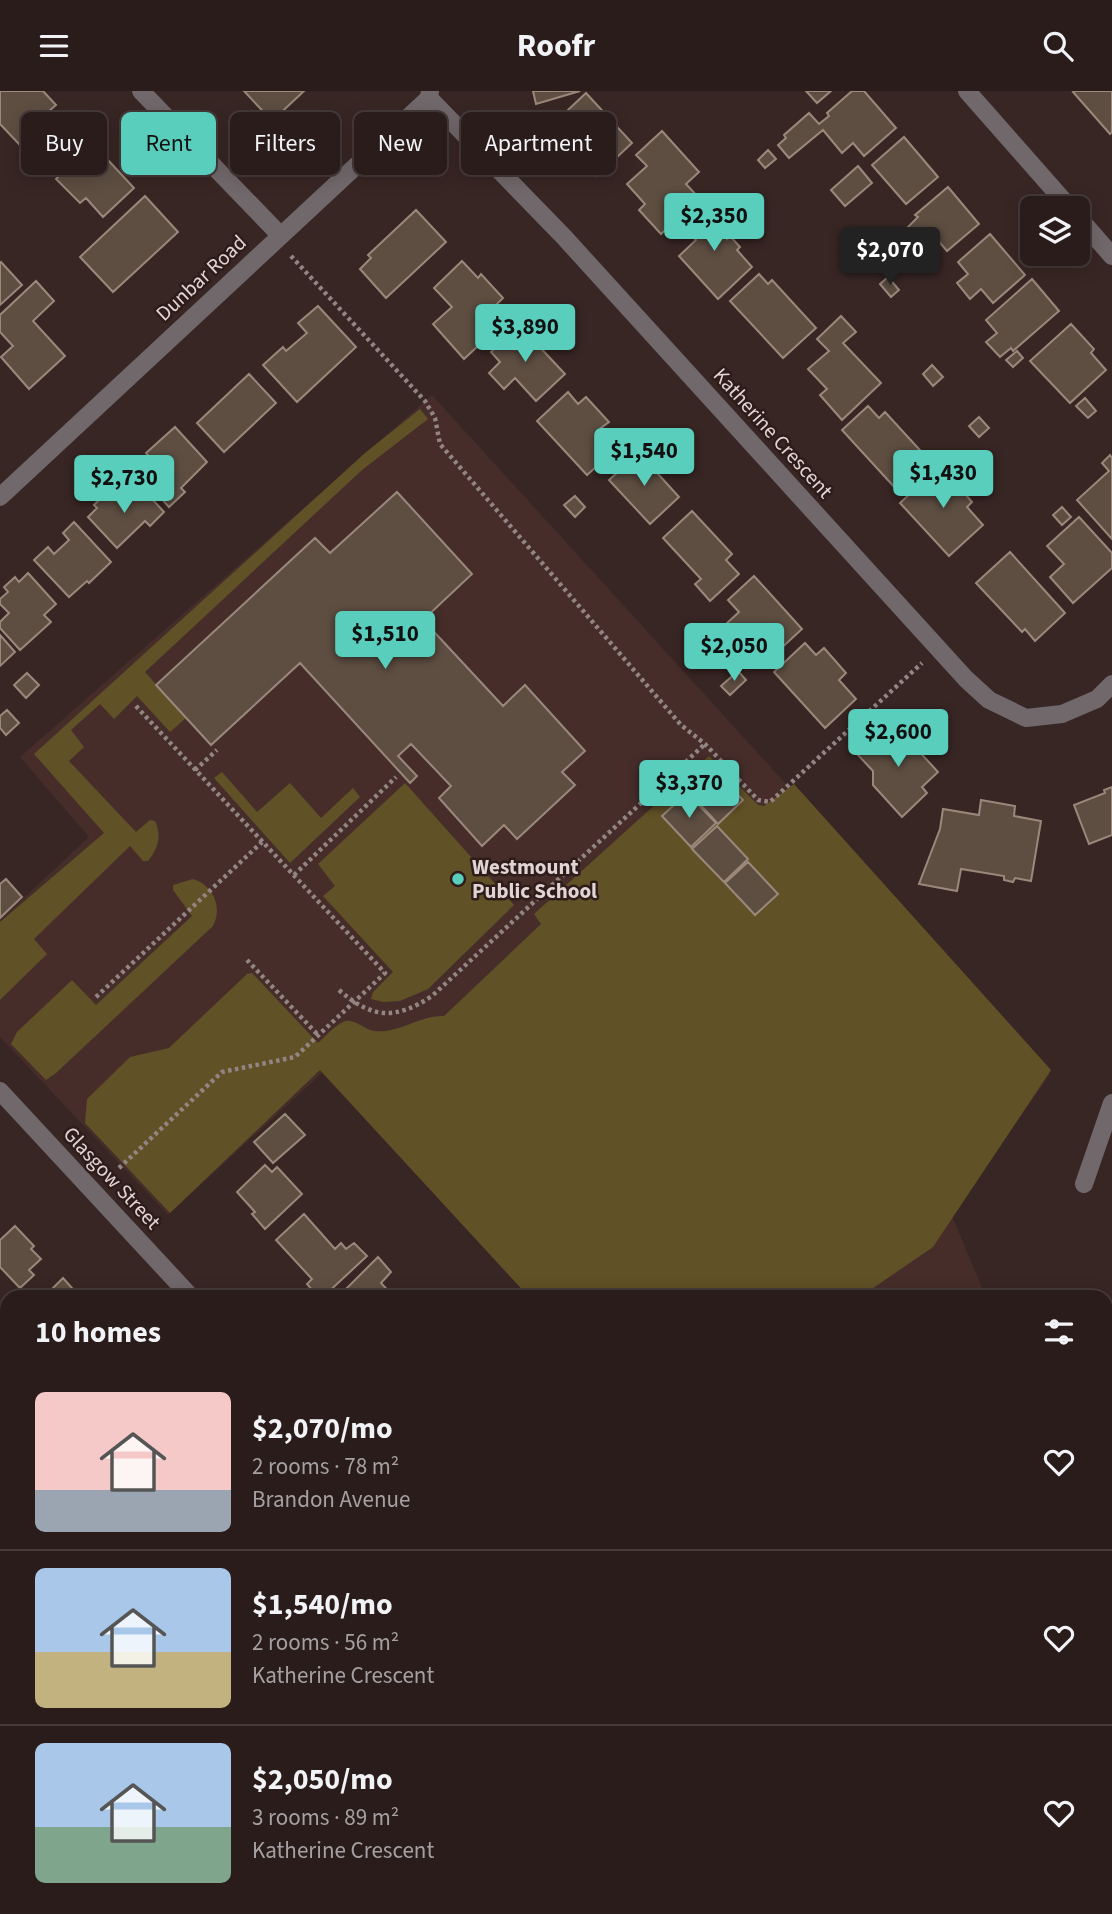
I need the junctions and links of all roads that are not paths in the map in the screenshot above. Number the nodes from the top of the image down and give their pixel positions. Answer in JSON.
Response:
{"nodes":[{"id":1,"x":141,"y":91,"type":"edge"},
{"id":2,"x":967,"y":91,"type":"edge"},
{"id":3,"x":430,"y":95,"type":"edge"},
{"id":4,"x":1059,"y":196,"type":"edge"},
{"id":5,"x":1090,"y":230,"type":"edge"},
{"id":6,"x":280,"y":235,"type":"junction"},
{"id":7,"x":1112,"y":255,"type":"edge"},
{"id":8,"x":3,"y":488,"type":"edge"},
{"id":9,"x":1112,"y":684,"type":"edge"},
{"id":10,"x":0,"y":1091,"type":"edge"},
{"id":11,"x":1112,"y":1103,"type":"edge"},
{"id":12,"x":1084,"y":1184,"type":"dead end"},
{"id":13,"x":185,"y":1290,"type":"edge"}],
"edges":[{"from":1,"to":6,"type":"street"},
{"from":2,"to":4,"type":"street"},
{"from":3,"to":6,"type":"street","name":"Dunbar Road"},
{"from":3,"to":9,"type":"street","name":"Katherine Crescent"},
{"from":5,"to":7,"type":"street"},
{"from":6,"to":8,"type":"street","name":"Dunbar Road"},
{"from":10,"to":13,"type":"street","name":"Glasgow Street"},
{"from":11,"to":12,"type":"street"}]}
